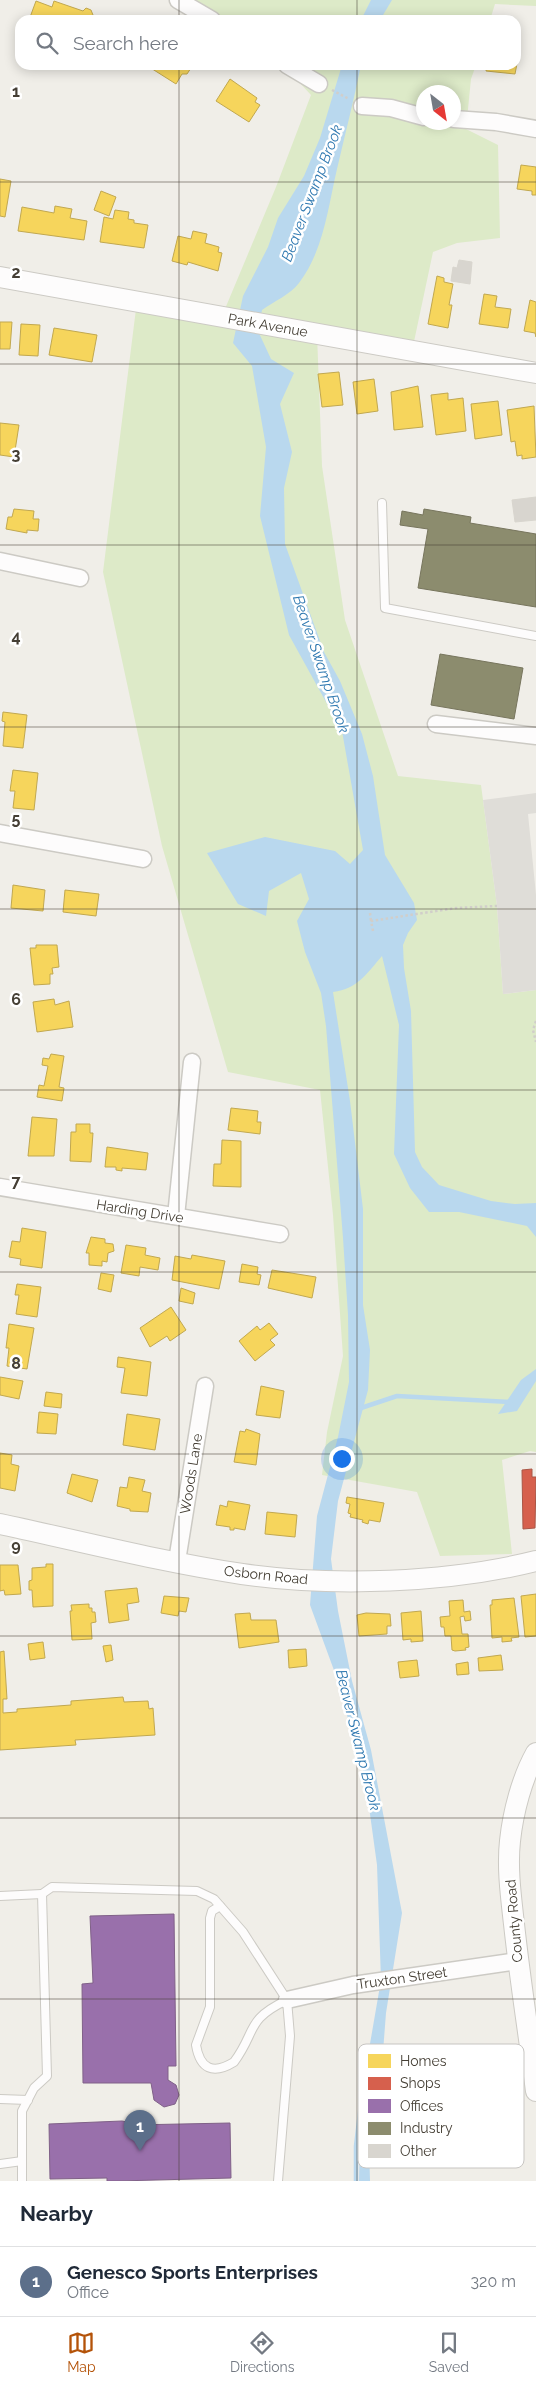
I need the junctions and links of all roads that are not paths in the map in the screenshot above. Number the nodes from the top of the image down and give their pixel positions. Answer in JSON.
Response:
{"nodes":[{"id":1,"x":178,"y":0,"type":"edge"},
{"id":2,"x":204,"y":15,"type":"edge"},
{"id":3,"x":296,"y":70,"type":"edge"},
{"id":4,"x":319,"y":84,"type":"road end"},
{"id":5,"x":362,"y":106,"type":"road end"},
{"id":6,"x":416,"y":115,"type":"edge"},
{"id":7,"x":461,"y":120,"type":"edge"},
{"id":8,"x":536,"y":129,"type":"edge"},
{"id":9,"x":0,"y":277,"type":"edge"},
{"id":10,"x":536,"y":373,"type":"edge"},
{"id":11,"x":382,"y":503,"type":"dead end"},
{"id":12,"x":0,"y":561,"type":"edge"},
{"id":13,"x":80,"y":578,"type":"dead end"},
{"id":14,"x":536,"y":636,"type":"edge"},
{"id":15,"x":436,"y":724,"type":"dead end"},
{"id":16,"x":536,"y":736,"type":"edge"},
{"id":17,"x":0,"y":833,"type":"edge"},
{"id":18,"x":143,"y":859,"type":"dead end"},
{"id":19,"x":192,"y":1062,"type":"dead end"},
{"id":20,"x":0,"y":1188,"type":"edge"},
{"id":21,"x":176,"y":1216,"type":"junction"},
{"id":22,"x":280,"y":1234,"type":"dead end"},
{"id":23,"x":205,"y":1386,"type":"dead end"},
{"id":24,"x":0,"y":1524,"type":"edge"},
{"id":25,"x":176,"y":1561,"type":"junction"},
{"id":26,"x":536,"y":1561,"type":"edge"},
{"id":27,"x":536,"y":1753,"type":"edge"},
{"id":28,"x":42,"y":1894,"type":"junction"},
{"id":29,"x":0,"y":1896,"type":"edge"},
{"id":30,"x":220,"y":1906,"type":"junction"},
{"id":31,"x":518,"y":1961,"type":"junction"},
{"id":32,"x":287,"y":2000,"type":"junction"},
{"id":33,"x":531,"y":2025,"type":"edge"},
{"id":34,"x":536,"y":2091,"type":"edge"},
{"id":35,"x":0,"y":2100,"type":"edge"},
{"id":36,"x":28,"y":2100,"type":"junction"},
{"id":37,"x":22,"y":2161,"type":"junction"},
{"id":38,"x":0,"y":2164,"type":"edge"},
{"id":39,"x":22,"y":2181,"type":"edge"},
{"id":40,"x":278,"y":2181,"type":"edge"}],
"edges":[{"from":1,"to":2,"type":"street"},
{"from":3,"to":4,"type":"street"},
{"from":5,"to":6,"type":"street"},
{"from":7,"to":8,"type":"street"},
{"from":9,"to":10,"type":"street","name":"Park Avenue"},
{"from":11,"to":14,"type":"lane"},
{"from":12,"to":13,"type":"street"},
{"from":15,"to":16,"type":"street"},
{"from":17,"to":18,"type":"street"},
{"from":19,"to":21,"type":"street"},
{"from":20,"to":21,"type":"street","name":"Harding Drive"},
{"from":21,"to":22,"type":"street","name":"Harding Drive"},
{"from":23,"to":25,"type":"street","name":"Woods Lane"},
{"from":24,"to":25,"type":"street","name":"Osborn Road"},
{"from":25,"to":26,"type":"street","name":"Osborn Road"},
{"from":27,"to":31,"type":"street","name":"County Road"},
{"from":28,"to":29,"type":"lane"},
{"from":28,"to":30,"type":"lane"},
{"from":28,"to":36,"type":"lane"},
{"from":30,"to":32,"type":"lane"},
{"from":30,"to":32,"type":"lane"},
{"from":31,"to":32,"type":"street","name":"Truxton Street"},
{"from":31,"to":33,"type":"street","name":"County Road"},
{"from":32,"to":40,"type":"lane"},
{"from":33,"to":34,"type":"street","name":"County Road"},
{"from":35,"to":36,"type":"lane"},
{"from":36,"to":37,"type":"lane"},
{"from":37,"to":38,"type":"lane"},
{"from":37,"to":39,"type":"lane"}]}
